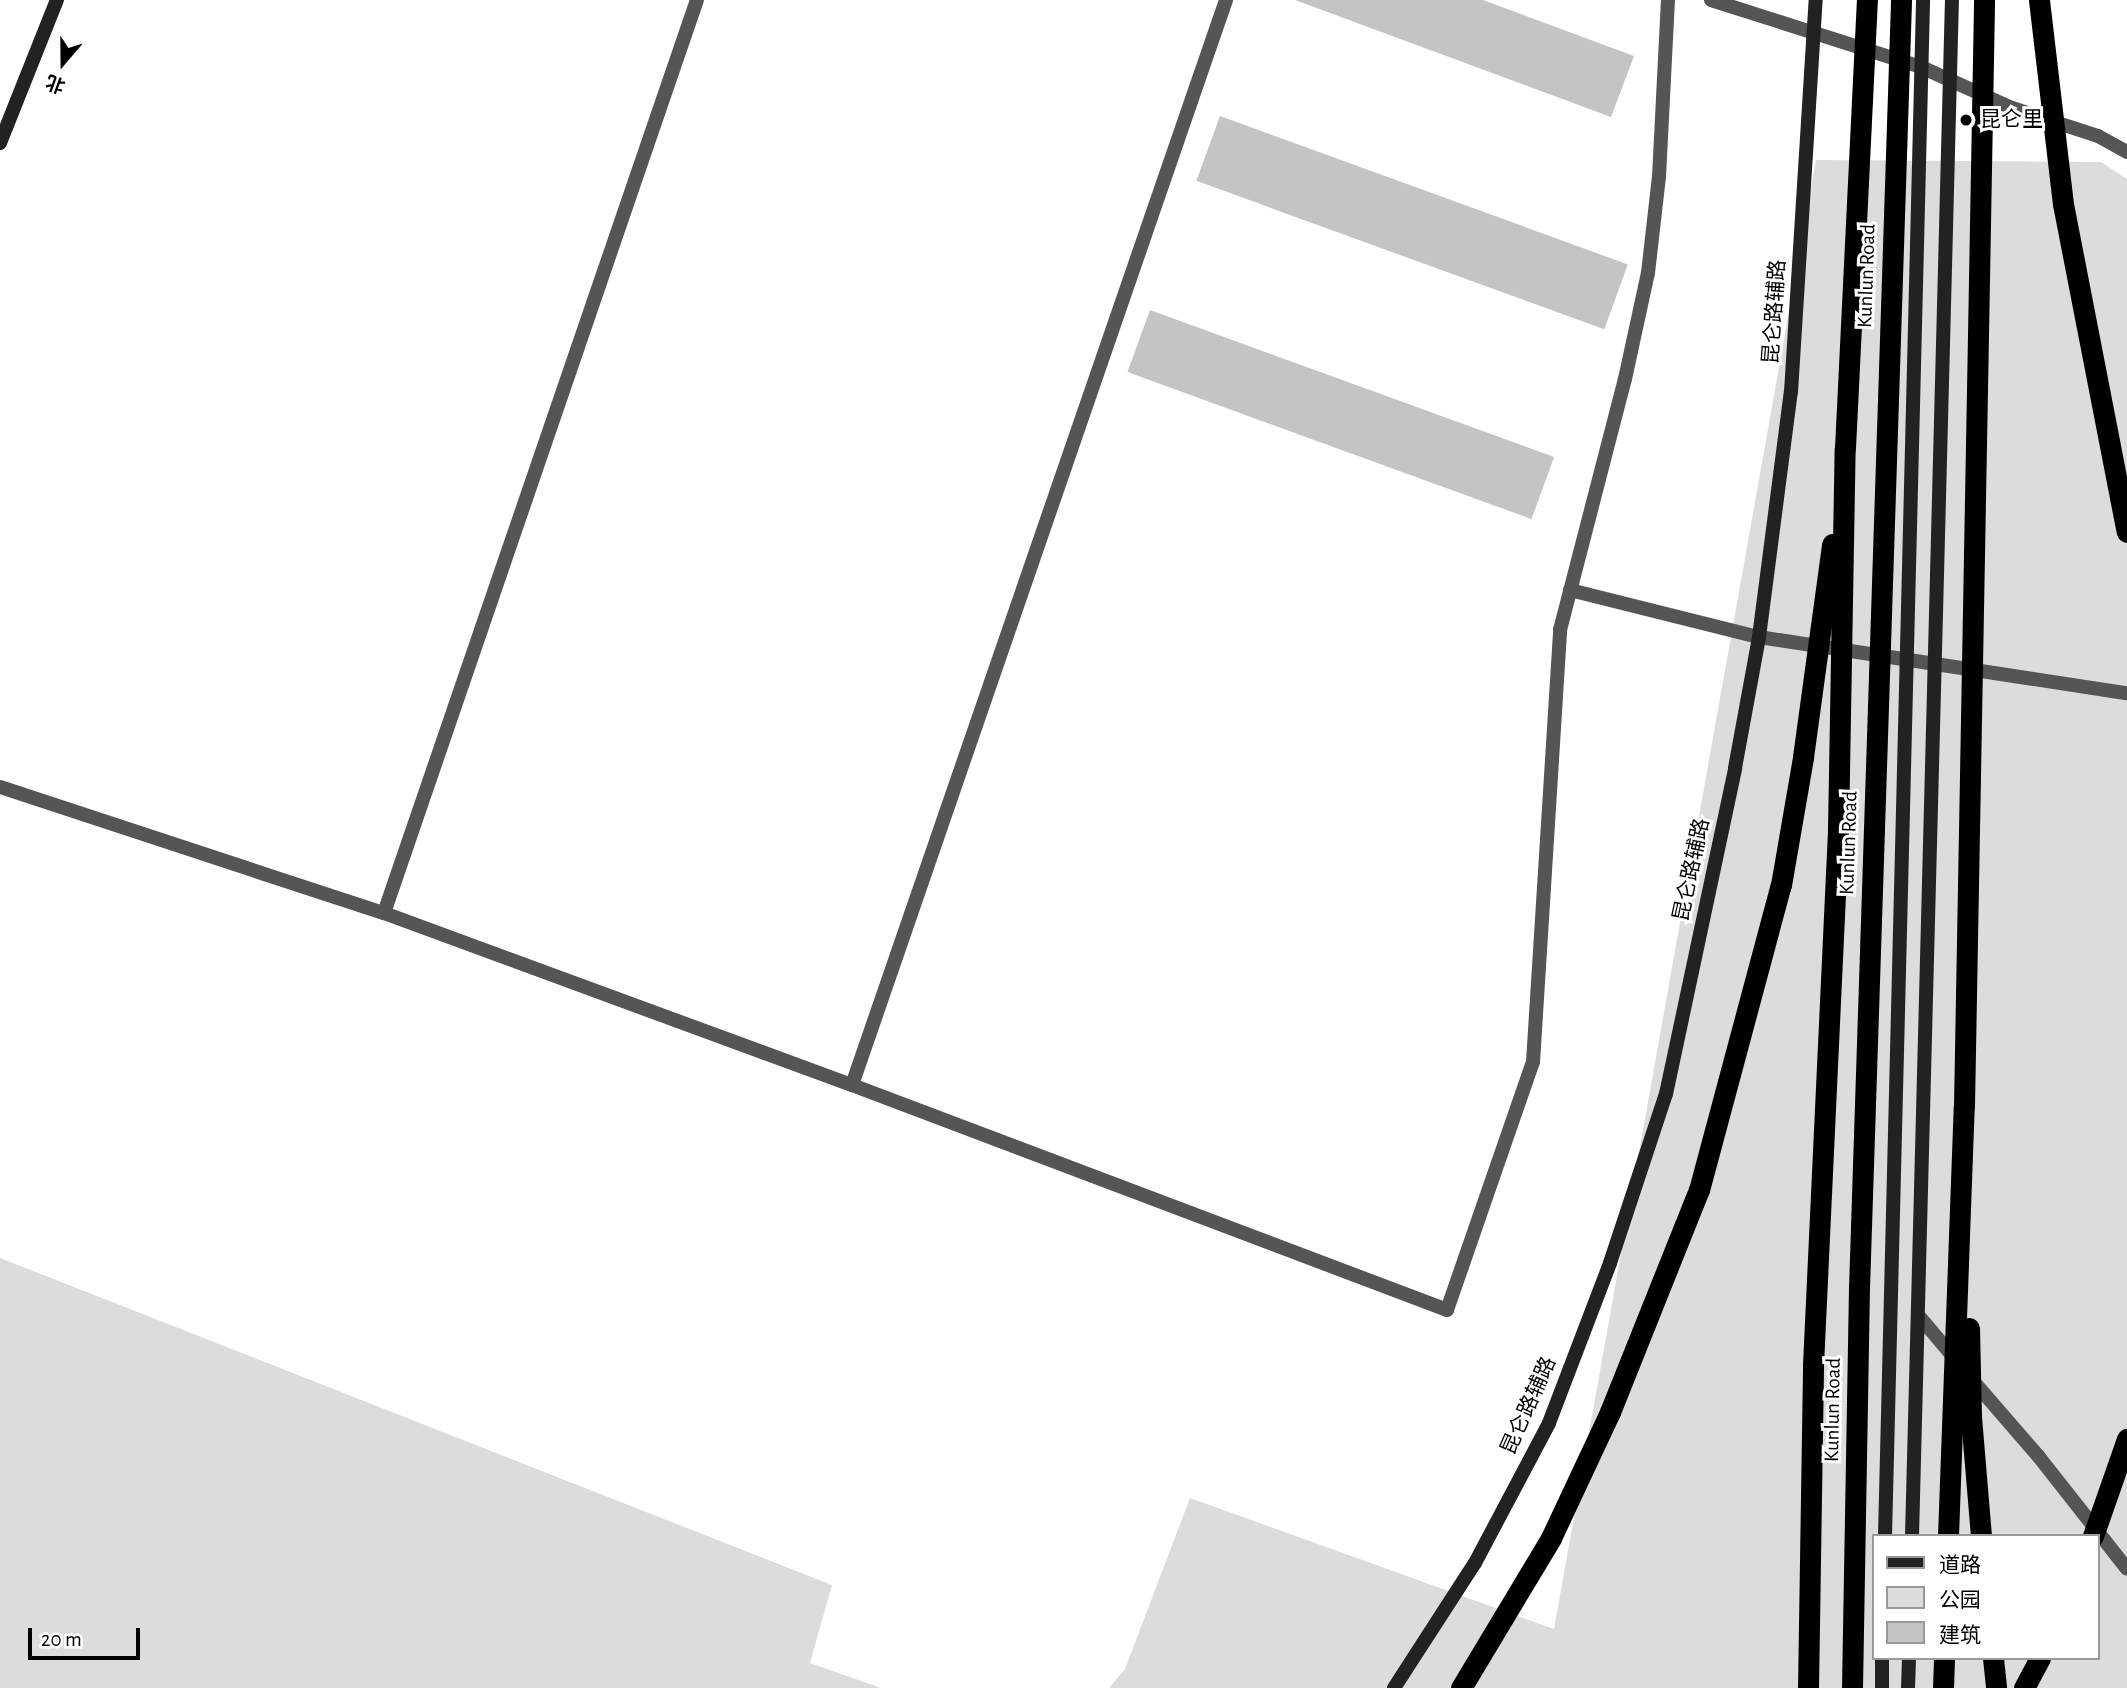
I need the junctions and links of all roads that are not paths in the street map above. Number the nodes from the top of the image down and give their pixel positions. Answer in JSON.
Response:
{"nodes":[{"id":1,"x":57,"y":0,"type":"edge"},
{"id":2,"x":697,"y":0,"type":"edge"},
{"id":3,"x":1226,"y":0,"type":"edge"},
{"id":4,"x":1668,"y":0,"type":"edge"},
{"id":5,"x":1711,"y":0,"type":"edge"},
{"id":6,"x":1816,"y":0,"type":"edge"},
{"id":7,"x":1867,"y":0,"type":"edge"},
{"id":8,"x":1901,"y":0,"type":"edge"},
{"id":9,"x":1923,"y":0,"type":"edge"},
{"id":10,"x":1952,"y":0,"type":"edge"},
{"id":11,"x":1984,"y":0,"type":"edge"},
{"id":12,"x":2039,"y":0,"type":"edge"},
{"id":13,"x":1814,"y":33,"type":"junction"},
{"id":14,"x":1921,"y":67,"type":"junction"},
{"id":15,"x":1950,"y":79,"type":"junction"},
{"id":16,"x":0,"y":143,"type":"edge"},
{"id":17,"x":2127,"y":152,"type":"edge"},
{"id":18,"x":1845,"y":448,"type":"junction"},
{"id":19,"x":2127,"y":532,"type":"edge"},
{"id":20,"x":1570,"y":590,"type":"junction"},
{"id":21,"x":1759,"y":636,"type":"junction"},
{"id":22,"x":1906,"y":659,"type":"junction"},
{"id":23,"x":1935,"y":664,"type":"junction"},
{"id":24,"x":2127,"y":693,"type":"edge"},
{"id":25,"x":0,"y":787,"type":"edge"},
{"id":26,"x":384,"y":914,"type":"junction"},
{"id":27,"x":852,"y":1085,"type":"junction"},
{"id":28,"x":1964,"y":1106,"type":"junction"},
{"id":29,"x":1918,"y":1315,"type":"junction"},
{"id":30,"x":2127,"y":1439,"type":"edge"},
{"id":31,"x":1885,"y":1534,"type":"edge"},
{"id":32,"x":1912,"y":1534,"type":"edge"},
{"id":33,"x":1948,"y":1534,"type":"edge"},
{"id":34,"x":1981,"y":1534,"type":"edge"},
{"id":35,"x":2095,"y":1534,"type":"edge"},
{"id":36,"x":2127,"y":1569,"type":"edge"},
{"id":37,"x":1882,"y":1660,"type":"edge"},
{"id":38,"x":1909,"y":1660,"type":"edge"},
{"id":39,"x":1944,"y":1660,"type":"edge"},
{"id":40,"x":1993,"y":1660,"type":"edge"},
{"id":41,"x":2039,"y":1660,"type":"edge"},
{"id":42,"x":1394,"y":1688,"type":"edge"},
{"id":43,"x":1461,"y":1688,"type":"edge"},
{"id":44,"x":1808,"y":1688,"type":"edge"},
{"id":45,"x":1852,"y":1688,"type":"edge"},
{"id":46,"x":1882,"y":1688,"type":"edge"},
{"id":47,"x":1908,"y":1688,"type":"edge"},
{"id":48,"x":1943,"y":1688,"type":"edge"},
{"id":49,"x":1996,"y":1688,"type":"edge"},
{"id":50,"x":2024,"y":1688,"type":"edge"}],
"edges":[{"from":1,"to":16,"type":"main road"},
{"from":2,"to":26,"type":"street"},
{"from":3,"to":27,"type":"street"},
{"from":4,"to":20,"type":"street"},
{"from":5,"to":13,"type":"street"},
{"from":6,"to":13,"type":"main road","name":"昆仑路辅路"},
{"from":7,"to":18,"type":"highway"},
{"from":8,"to":45,"type":"highway","name":"Kunlun Road"},
{"from":9,"to":14,"type":"main road"},
{"from":10,"to":15,"type":"main road"},
{"from":11,"to":28,"type":"highway"},
{"from":12,"to":19,"type":"highway"},
{"from":13,"to":14,"type":"street"},
{"from":13,"to":21,"type":"main road","name":"昆仑路辅路"},
{"from":14,"to":15,"type":"street"},
{"from":14,"to":22,"type":"main road"},
{"from":15,"to":17,"type":"street"},
{"from":15,"to":23,"type":"main road"},
{"from":18,"to":43,"type":"highway"},
{"from":18,"to":44,"type":"highway"},
{"from":20,"to":21,"type":"street"},
{"from":20,"to":27,"type":"street"},
{"from":21,"to":22,"type":"street"},
{"from":21,"to":42,"type":"main road","name":"昆仑路辅路"},
{"from":22,"to":23,"type":"street"},
{"from":22,"to":31,"type":"main road"},
{"from":23,"to":24,"type":"street"},
{"from":23,"to":29,"type":"main road"},
{"from":25,"to":26,"type":"street"},
{"from":26,"to":27,"type":"street"},
{"from":28,"to":33,"type":"highway"},
{"from":28,"to":34,"type":"highway"},
{"from":29,"to":32,"type":"main road"},
{"from":29,"to":36,"type":"street"},
{"from":30,"to":35,"type":"highway"},
{"from":37,"to":46,"type":"main road"},
{"from":38,"to":47,"type":"main road"},
{"from":39,"to":48,"type":"highway"},
{"from":40,"to":49,"type":"highway"},
{"from":41,"to":50,"type":"highway"}]}
